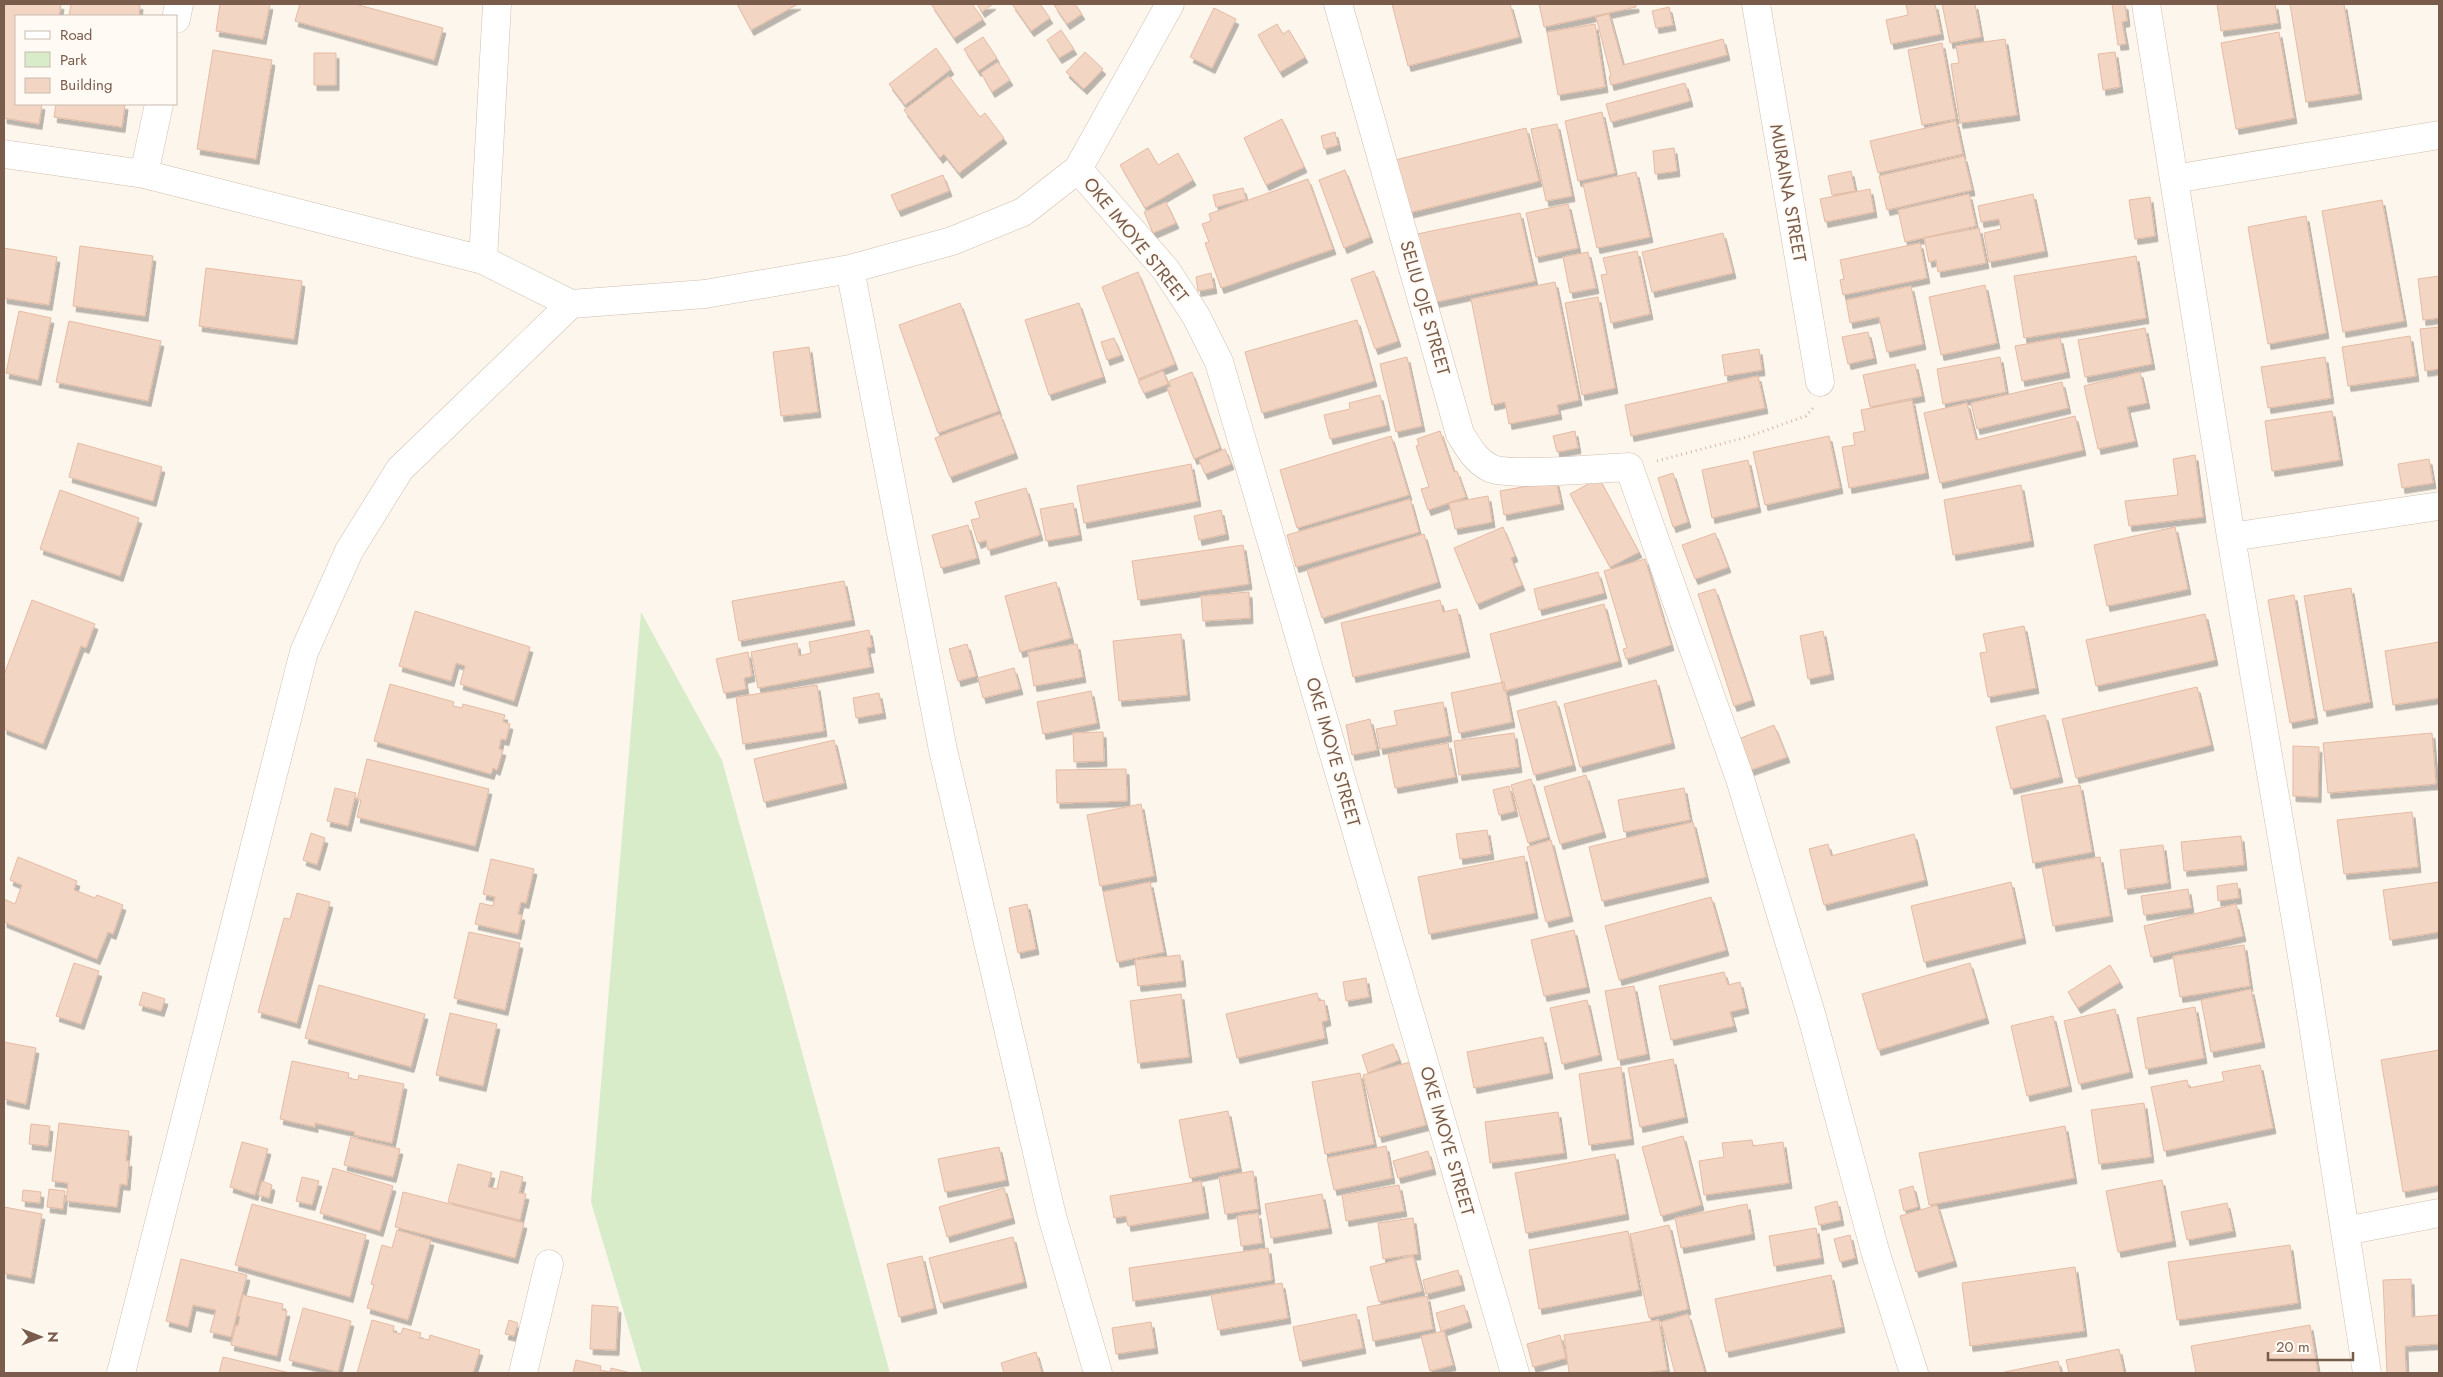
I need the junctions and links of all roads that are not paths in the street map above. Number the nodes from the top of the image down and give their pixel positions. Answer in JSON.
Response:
{"nodes":[{"id":1,"x":497,"y":4,"type":"edge"},
{"id":2,"x":1170,"y":4,"type":"edge"},
{"id":3,"x":1338,"y":4,"type":"edge"},
{"id":4,"x":1756,"y":4,"type":"edge"},
{"id":5,"x":2146,"y":4,"type":"edge"},
{"id":6,"x":159,"y":105,"type":"edge"},
{"id":7,"x":2439,"y":136,"type":"edge"},
{"id":8,"x":4,"y":154,"type":"edge"},
{"id":9,"x":1078,"y":169,"type":"junction"},
{"id":10,"x":144,"y":174,"type":"junction"},
{"id":11,"x":2174,"y":179,"type":"junction"},
{"id":12,"x":483,"y":260,"type":"junction"},
{"id":13,"x":850,"y":269,"type":"junction"},
{"id":14,"x":571,"y":304,"type":"junction"},
{"id":15,"x":1820,"y":382,"type":"road end"},
{"id":16,"x":2439,"y":506,"type":"edge"},
{"id":17,"x":2231,"y":537,"type":"junction"},
{"id":18,"x":2439,"y":1213,"type":"edge"},
{"id":19,"x":2345,"y":1232,"type":"junction"},
{"id":20,"x":549,"y":1264,"type":"dead end"},
{"id":21,"x":121,"y":1373,"type":"edge"},
{"id":22,"x":523,"y":1373,"type":"edge"},
{"id":23,"x":1098,"y":1373,"type":"edge"},
{"id":24,"x":1515,"y":1373,"type":"edge"},
{"id":25,"x":1914,"y":1373,"type":"edge"},
{"id":26,"x":2367,"y":1373,"type":"edge"}],
"edges":[{"from":1,"to":12,"type":"street"},
{"from":2,"to":9,"type":"street"},
{"from":3,"to":25,"type":"street","name":"SELIU OJE STREET"},
{"from":4,"to":15,"type":"street","name":"MURAINA STREET"},
{"from":5,"to":11,"type":"street"},
{"from":6,"to":10,"type":"street"},
{"from":7,"to":11,"type":"street"},
{"from":8,"to":10,"type":"street"},
{"from":9,"to":13,"type":"street"},
{"from":9,"to":24,"type":"street","name":"OKE IMOYE STREET"},
{"from":10,"to":12,"type":"street"},
{"from":11,"to":17,"type":"street"},
{"from":12,"to":14,"type":"street"},
{"from":13,"to":14,"type":"street"},
{"from":13,"to":23,"type":"street"},
{"from":14,"to":21,"type":"street"},
{"from":16,"to":17,"type":"street"},
{"from":17,"to":19,"type":"street"},
{"from":18,"to":19,"type":"street"},
{"from":19,"to":26,"type":"street"},
{"from":20,"to":22,"type":"street"}]}
